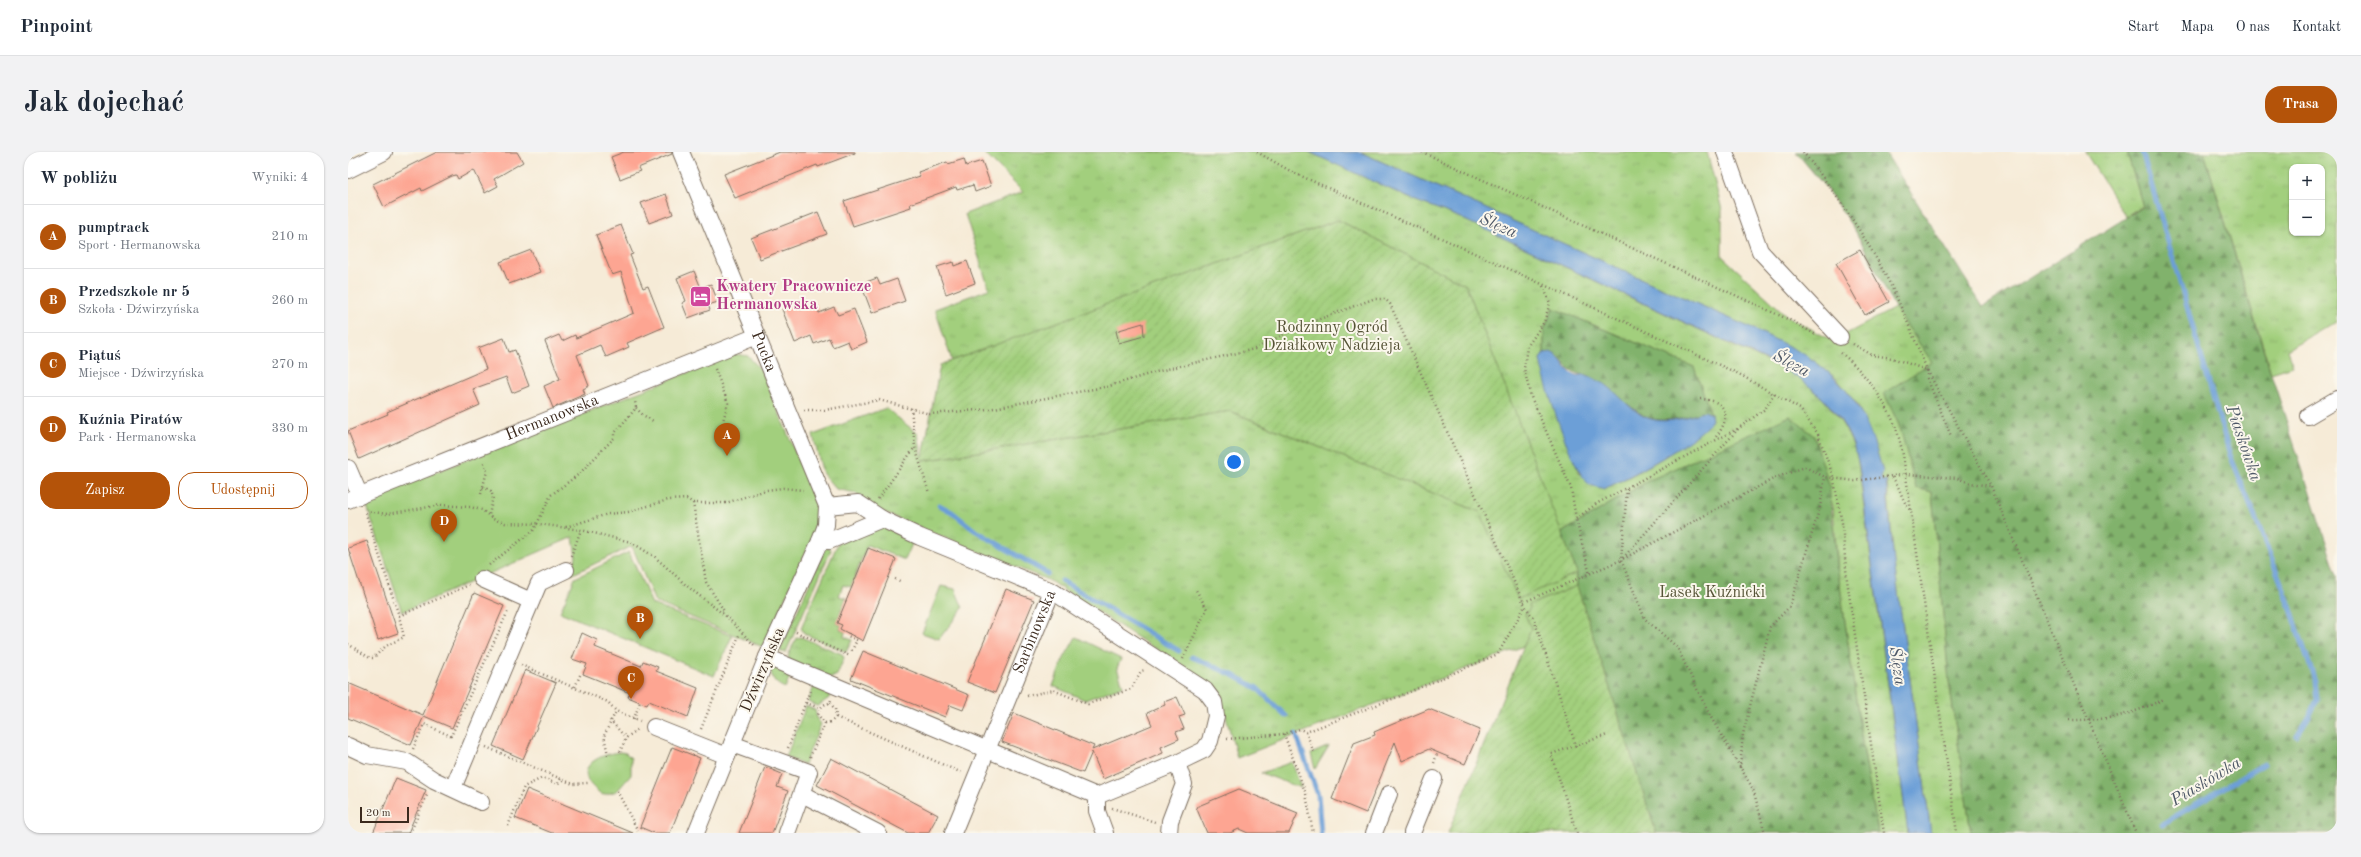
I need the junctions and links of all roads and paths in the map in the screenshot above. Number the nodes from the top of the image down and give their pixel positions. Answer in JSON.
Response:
{"nodes":[{"id":1,"x":384,"y":152,"type":"edge"},
{"id":2,"x":681,"y":152,"type":"edge"},
{"id":3,"x":1257,"y":152,"type":"edge"},
{"id":4,"x":1422,"y":152,"type":"edge"},
{"id":5,"x":1725,"y":152,"type":"edge"},
{"id":6,"x":1803,"y":152,"type":"edge"},
{"id":7,"x":348,"y":170,"type":"edge"},
{"id":8,"x":1543,"y":286,"type":"junction"},
{"id":9,"x":757,"y":336,"type":"junction"},
{"id":10,"x":1817,"y":337,"type":"dead end"},
{"id":11,"x":1837,"y":343,"type":"junction"},
{"id":12,"x":710,"y":355,"type":"junction"},
{"id":13,"x":1927,"y":370,"type":"junction"},
{"id":14,"x":629,"y":388,"type":"junction"},
{"id":15,"x":1775,"y":393,"type":"junction"},
{"id":16,"x":1700,"y":399,"type":"dead end"},
{"id":17,"x":2337,"y":399,"type":"edge"},
{"id":18,"x":636,"y":408,"type":"junction"},
{"id":19,"x":911,"y":408,"type":"junction"},
{"id":20,"x":790,"y":414,"type":"junction"},
{"id":21,"x":2308,"y":416,"type":"dead end"},
{"id":22,"x":723,"y":421,"type":"dead end"},
{"id":23,"x":655,"y":422,"type":"dead end"},
{"id":24,"x":1739,"y":428,"type":"junction"},
{"id":25,"x":1951,"y":436,"type":"dead end"},
{"id":26,"x":1713,"y":441,"type":"junction"},
{"id":27,"x":915,"y":447,"type":"junction"},
{"id":28,"x":477,"y":448,"type":"junction"},
{"id":29,"x":348,"y":468,"type":"edge"},
{"id":30,"x":1907,"y":474,"type":"junction"},
{"id":31,"x":1833,"y":476,"type":"junction"},
{"id":32,"x":1825,"y":477,"type":"junction"},
{"id":33,"x":1892,"y":477,"type":"junction"},
{"id":34,"x":1991,"y":486,"type":"junction"},
{"id":35,"x":483,"y":487,"type":"junction"},
{"id":36,"x":819,"y":488,"type":"junction"},
{"id":37,"x":1627,"y":489,"type":"junction"},
{"id":38,"x":929,"y":493,"type":"dead end"},
{"id":39,"x":481,"y":494,"type":"dead end"},
{"id":40,"x":357,"y":501,"type":"edge"},
{"id":41,"x":692,"y":503,"type":"junction"},
{"id":42,"x":827,"y":506,"type":"junction"},
{"id":43,"x":365,"y":511,"type":"junction"},
{"id":44,"x":1912,"y":511,"type":"junction"},
{"id":45,"x":489,"y":515,"type":"junction"},
{"id":46,"x":876,"y":515,"type":"junction"},
{"id":47,"x":1576,"y":519,"type":"junction"},
{"id":48,"x":539,"y":524,"type":"junction"},
{"id":49,"x":566,"y":528,"type":"junction"},
{"id":50,"x":581,"y":530,"type":"junction"},
{"id":51,"x":820,"y":541,"type":"junction"},
{"id":52,"x":1621,"y":560,"type":"junction"},
{"id":53,"x":566,"y":570,"type":"joint"},
{"id":54,"x":484,"y":573,"type":"junction"},
{"id":55,"x":1590,"y":575,"type":"junction"},
{"id":56,"x":895,"y":579,"type":"dead end"},
{"id":57,"x":902,"y":582,"type":"dead end"},
{"id":58,"x":1196,"y":590,"type":"dead end"},
{"id":59,"x":1052,"y":591,"type":"junction"},
{"id":60,"x":528,"y":599,"type":"junction"},
{"id":61,"x":1524,"y":602,"type":"junction"},
{"id":62,"x":1525,"y":606,"type":"junction"},
{"id":63,"x":723,"y":613,"type":"junction"},
{"id":64,"x":399,"y":616,"type":"junction"},
{"id":65,"x":796,"y":632,"type":"dead end"},
{"id":66,"x":740,"y":633,"type":"junction"},
{"id":67,"x":849,"y":633,"type":"dead end"},
{"id":68,"x":348,"y":644,"type":"edge"},
{"id":69,"x":851,"y":652,"type":"dead end"},
{"id":70,"x":850,"y":656,"type":"dead end"},
{"id":71,"x":767,"y":657,"type":"junction"},
{"id":72,"x":508,"y":659,"type":"junction"},
{"id":73,"x":1161,"y":662,"type":"junction"},
{"id":74,"x":1176,"y":671,"type":"junction"},
{"id":75,"x":581,"y":673,"type":"dead end"},
{"id":76,"x":816,"y":678,"type":"junction"},
{"id":77,"x":837,"y":686,"type":"junction"},
{"id":78,"x":575,"y":687,"type":"junction"},
{"id":79,"x":1010,"y":697,"type":"junction"},
{"id":80,"x":2164,"y":699,"type":"dead end"},
{"id":81,"x":640,"y":702,"type":"dead end"},
{"id":82,"x":806,"y":703,"type":"junction"},
{"id":83,"x":830,"y":703,"type":"junction"},
{"id":84,"x":820,"y":708,"type":"junction"},
{"id":85,"x":616,"y":711,"type":"junction"},
{"id":86,"x":706,"y":717,"type":"dead end"},
{"id":87,"x":836,"y":717,"type":"junction"},
{"id":88,"x":634,"y":718,"type":"junction"},
{"id":89,"x":610,"y":720,"type":"junction"},
{"id":90,"x":2069,"y":720,"type":"dead end"},
{"id":91,"x":2089,"y":720,"type":"junction"},
{"id":92,"x":825,"y":723,"type":"junction"},
{"id":93,"x":654,"y":727,"type":"dead end"},
{"id":94,"x":1306,"y":732,"type":"junction"},
{"id":95,"x":1284,"y":734,"type":"junction"},
{"id":96,"x":1607,"y":735,"type":"dead end"},
{"id":97,"x":626,"y":738,"type":"junction"},
{"id":98,"x":1210,"y":741,"type":"junction"},
{"id":99,"x":348,"y":746,"type":"edge"},
{"id":100,"x":1576,"y":746,"type":"junction"},
{"id":101,"x":493,"y":750,"type":"dead end"},
{"id":102,"x":729,"y":750,"type":"junction"},
{"id":103,"x":987,"y":750,"type":"junction"},
{"id":104,"x":620,"y":752,"type":"dead end"},
{"id":105,"x":1314,"y":753,"type":"dead end"},
{"id":106,"x":608,"y":755,"type":"dead end"},
{"id":107,"x":407,"y":762,"type":"junction"},
{"id":108,"x":782,"y":763,"type":"junction"},
{"id":109,"x":1176,"y":763,"type":"junction"},
{"id":110,"x":1740,"y":768,"type":"junction"},
{"id":111,"x":805,"y":771,"type":"junction"},
{"id":112,"x":561,"y":778,"type":"junction"},
{"id":113,"x":976,"y":779,"type":"junction"},
{"id":114,"x":434,"y":780,"type":"junction"},
{"id":115,"x":1434,"y":780,"type":"dead end"},
{"id":116,"x":588,"y":783,"type":"dead end"},
{"id":117,"x":453,"y":788,"type":"junction"},
{"id":118,"x":617,"y":791,"type":"dead end"},
{"id":119,"x":802,"y":794,"type":"junction"},
{"id":120,"x":1389,"y":794,"type":"dead end"},
{"id":121,"x":1097,"y":799,"type":"junction"},
{"id":122,"x":481,"y":802,"type":"dead end"},
{"id":123,"x":508,"y":826,"type":"dead end"},
{"id":124,"x":1169,"y":830,"type":"edge"},
{"id":125,"x":410,"y":833,"type":"edge"},
{"id":126,"x":639,"y":833,"type":"edge"},
{"id":127,"x":696,"y":833,"type":"edge"},
{"id":128,"x":787,"y":833,"type":"edge"},
{"id":129,"x":878,"y":833,"type":"edge"},
{"id":130,"x":953,"y":833,"type":"edge"},
{"id":131,"x":1105,"y":833,"type":"edge"},
{"id":132,"x":1313,"y":833,"type":"edge"},
{"id":133,"x":1374,"y":833,"type":"edge"},
{"id":134,"x":1412,"y":833,"type":"edge"},
{"id":135,"x":1577,"y":833,"type":"edge"},
{"id":136,"x":1765,"y":833,"type":"edge"},
{"id":137,"x":1884,"y":833,"type":"edge"},
{"id":138,"x":1957,"y":833,"type":"edge"},
{"id":139,"x":2136,"y":833,"type":"edge"}],
"edges":[{"from":1,"to":7,"type":"street"},
{"from":2,"to":9,"type":"street","name":"Pucka"},
{"from":3,"to":8,"type":"path"},
{"from":4,"to":10,"type":"path"},
{"from":5,"to":11,"type":"street"},
{"from":6,"to":13,"type":"path"},
{"from":8,"to":15,"type":"path"},
{"from":8,"to":47,"type":"path"},
{"from":9,"to":12,"type":"street","name":"Hermanowska"},
{"from":9,"to":20,"type":"street","name":"Pucka"},
{"from":11,"to":13,"type":"path"},
{"from":11,"to":30,"type":"path"},
{"from":12,"to":14,"type":"street","name":"Hermanowska"},
{"from":12,"to":22,"type":"path"},
{"from":13,"to":25,"type":"path"},
{"from":13,"to":34,"type":"path"},
{"from":14,"to":18,"type":"path"},
{"from":14,"to":28,"type":"street","name":"Hermanowska"},
{"from":15,"to":24,"type":"path"},
{"from":15,"to":31,"type":"path"},
{"from":16,"to":26,"type":"path"},
{"from":17,"to":21,"type":"street"},
{"from":18,"to":23,"type":"path"},
{"from":18,"to":48,"type":"path"},
{"from":19,"to":20,"type":"path"},
{"from":19,"to":27,"type":"path"},
{"from":19,"to":61,"type":"path"},
{"from":20,"to":36,"type":"street","name":"Pucka"},
{"from":24,"to":26,"type":"path"},
{"from":24,"to":52,"type":"path"},
{"from":26,"to":37,"type":"path"},
{"from":27,"to":38,"type":"path"},
{"from":27,"to":46,"type":"path"},
{"from":28,"to":35,"type":"path"},
{"from":28,"to":40,"type":"street","name":"Hermanowska"},
{"from":29,"to":40,"type":"street"},
{"from":30,"to":33,"type":"path"},
{"from":30,"to":34,"type":"path"},
{"from":30,"to":44,"type":"path"},
{"from":31,"to":32,"type":"path"},
{"from":31,"to":33,"type":"path"},
{"from":31,"to":137,"type":"path"},
{"from":32,"to":52,"type":"path"},
{"from":32,"to":110,"type":"path"},
{"from":33,"to":44,"type":"path"},
{"from":34,"to":91,"type":"path"},
{"from":35,"to":39,"type":"path"},
{"from":35,"to":45,"type":"path"},
{"from":36,"to":41,"type":"path"},
{"from":36,"to":42,"type":"street","name":"Pucka"},
{"from":37,"to":47,"type":"path"},
{"from":37,"to":52,"type":"path"},
{"from":40,"to":43,"type":"path"},
{"from":41,"to":49,"type":"path"},
{"from":41,"to":63,"type":"path"},
{"from":42,"to":46,"type":"street","name":"Sarbinowska"},
{"from":42,"to":51,"type":"street","name":"Dźwirzyńska"},
{"from":43,"to":45,"type":"path"},
{"from":43,"to":64,"type":"path"},
{"from":44,"to":138,"type":"path"},
{"from":45,"to":48,"type":"path"},
{"from":46,"to":51,"type":"street"},
{"from":46,"to":59,"type":"street","name":"Sarbinowska"},
{"from":47,"to":55,"type":"path"},
{"from":48,"to":49,"type":"path"},
{"from":48,"to":54,"type":"path"},
{"from":49,"to":50,"type":"path"},
{"from":50,"to":53,"type":"path"},
{"from":50,"to":63,"type":"path"},
{"from":51,"to":71,"type":"street","name":"Dźwirzyńska"},
{"from":52,"to":55,"type":"path"},
{"from":52,"to":110,"type":"path"},
{"from":53,"to":60,"type":"street"},
{"from":54,"to":60,"type":"street"},
{"from":54,"to":64,"type":"path"},
{"from":55,"to":61,"type":"path"},
{"from":56,"to":57,"type":"path"},
{"from":58,"to":74,"type":"path"},
{"from":59,"to":73,"type":"street"},
{"from":59,"to":79,"type":"street","name":"Sarbinowska"},
{"from":60,"to":72,"type":"street"},
{"from":60,"to":107,"type":"path"},
{"from":61,"to":62,"type":"path"},
{"from":62,"to":94,"type":"path"},
{"from":62,"to":100,"type":"path"},
{"from":63,"to":66,"type":"path"},
{"from":64,"to":68,"type":"path"},
{"from":65,"to":70,"type":"path"},
{"from":66,"to":71,"type":"path"},
{"from":66,"to":86,"type":"path"},
{"from":67,"to":69,"type":"path"},
{"from":71,"to":76,"type":"street"},
{"from":71,"to":102,"type":"street","name":"Dźwirzyńska"},
{"from":72,"to":78,"type":"path"},
{"from":72,"to":117,"type":"street"},
{"from":73,"to":74,"type":"street"},
{"from":73,"to":79,"type":"path"},
{"from":74,"to":98,"type":"street"},
{"from":75,"to":78,"type":"path"},
{"from":76,"to":77,"type":"street"},
{"from":76,"to":82,"type":"path"},
{"from":77,"to":83,"type":"path"},
{"from":77,"to":103,"type":"street"},
{"from":78,"to":85,"type":"path"},
{"from":79,"to":103,"type":"street","name":"Sarbinowska"},
{"from":80,"to":91,"type":"path"},
{"from":81,"to":88,"type":"path"},
{"from":82,"to":84,"type":"path"},
{"from":82,"to":108,"type":"path"},
{"from":83,"to":84,"type":"path"},
{"from":83,"to":87,"type":"path"},
{"from":84,"to":92,"type":"path"},
{"from":85,"to":88,"type":"path"},
{"from":85,"to":89,"type":"path"},
{"from":87,"to":92,"type":"path"},
{"from":87,"to":113,"type":"path"},
{"from":88,"to":97,"type":"path"},
{"from":89,"to":97,"type":"path"},
{"from":89,"to":106,"type":"path"},
{"from":90,"to":91,"type":"path"},
{"from":91,"to":139,"type":"path"},
{"from":92,"to":111,"type":"path"},
{"from":93,"to":102,"type":"street"},
{"from":94,"to":95,"type":"path"},
{"from":94,"to":105,"type":"path"},
{"from":95,"to":98,"type":"path"},
{"from":95,"to":132,"type":"path"},
{"from":96,"to":100,"type":"path"},
{"from":97,"to":104,"type":"path"},
{"from":98,"to":109,"type":"street"},
{"from":99,"to":107,"type":"street"},
{"from":100,"to":135,"type":"path"},
{"from":101,"to":112,"type":"path"},
{"from":102,"to":108,"type":"street"},
{"from":102,"to":127,"type":"street","name":"Dźwirzyńska"},
{"from":103,"to":113,"type":"street","name":"Sarbinowska"},
{"from":103,"to":121,"type":"street"},
{"from":107,"to":114,"type":"street"},
{"from":108,"to":111,"type":"street"},
{"from":109,"to":121,"type":"street"},
{"from":109,"to":124,"type":"street"},
{"from":110,"to":136,"type":"path"},
{"from":111,"to":119,"type":"street"},
{"from":112,"to":116,"type":"path"},
{"from":112,"to":123,"type":"path"},
{"from":113,"to":130,"type":"street","name":"Sarbinowska"},
{"from":114,"to":117,"type":"street"},
{"from":114,"to":125,"type":"path"},
{"from":115,"to":134,"type":"street"},
{"from":117,"to":122,"type":"street"},
{"from":118,"to":126,"type":"path"},
{"from":119,"to":128,"type":"street"},
{"from":119,"to":129,"type":"street"},
{"from":120,"to":133,"type":"street"},
{"from":121,"to":124,"type":"path"},
{"from":121,"to":131,"type":"street"}]}
